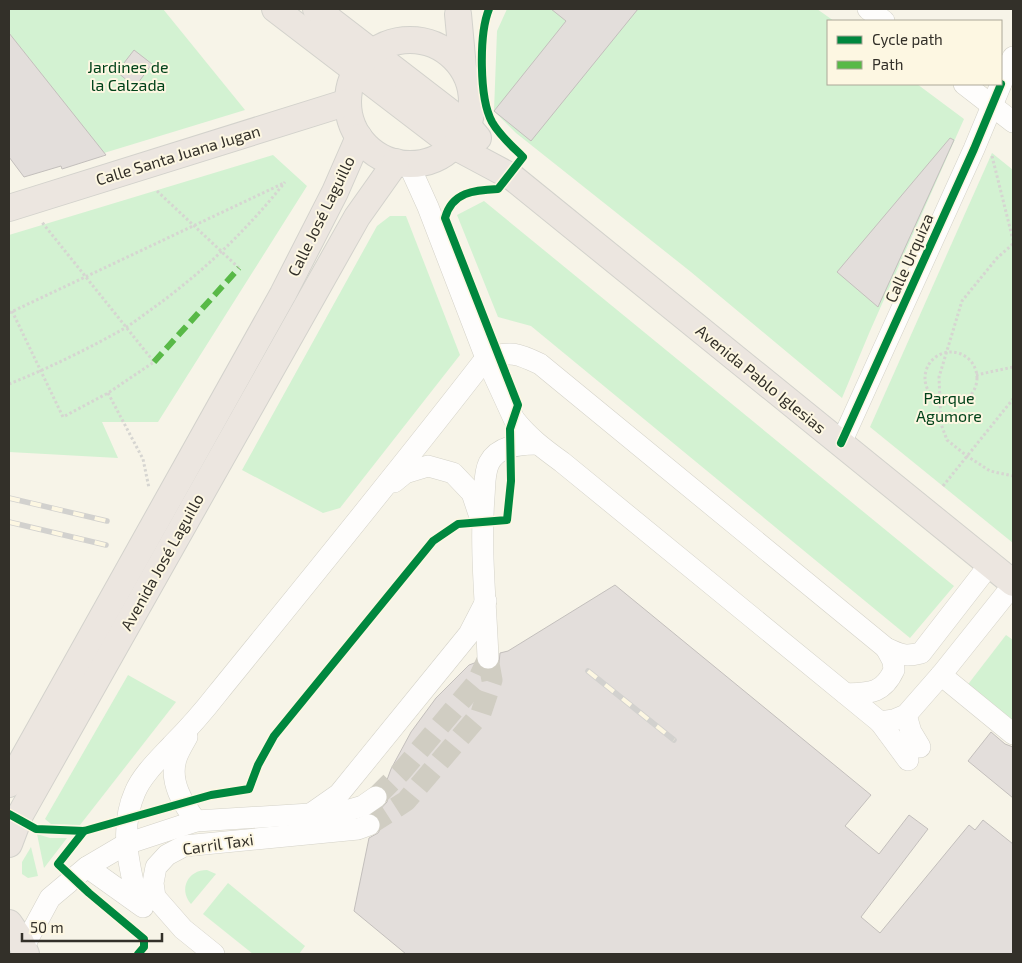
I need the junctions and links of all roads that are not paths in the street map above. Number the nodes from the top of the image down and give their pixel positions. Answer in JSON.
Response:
{"nodes":[{"id":1,"x":275,"y":9,"type":"edge"},
{"id":2,"x":316,"y":9,"type":"edge"},
{"id":3,"x":868,"y":9,"type":"edge"},
{"id":4,"x":459,"y":12,"type":"edge"},
{"id":5,"x":883,"y":20,"type":"edge"},
{"id":6,"x":417,"y":39,"type":"junction"},
{"id":7,"x":1013,"y":57,"type":"edge"},
{"id":8,"x":364,"y":61,"type":"junction"},
{"id":9,"x":464,"y":68,"type":"junction"},
{"id":10,"x":1002,"y":82,"type":"edge"},
{"id":11,"x":965,"y":85,"type":"edge"},
{"id":12,"x":1000,"y":85,"type":"edge"},
{"id":13,"x":348,"y":102,"type":"junction"},
{"id":14,"x":991,"y":104,"type":"junction"},
{"id":15,"x":1013,"y":122,"type":"edge"},
{"id":16,"x":461,"y":136,"type":"junction"},
{"id":17,"x":359,"y":137,"type":"junction"},
{"id":18,"x":403,"y":164,"type":"junction"},
{"id":19,"x":9,"y":208,"type":"edge"},
{"id":20,"x":283,"y":294,"type":"joint"},
{"id":21,"x":303,"y":312,"type":"joint"},
{"id":22,"x":486,"y":358,"type":"junction"},
{"id":23,"x":841,"y":443,"type":"junction"},
{"id":24,"x":536,"y":444,"type":"junction"},
{"id":25,"x":384,"y":489,"type":"junction"},
{"id":26,"x":482,"y":522,"type":"junction"},
{"id":27,"x":990,"y":564,"type":"junction"},
{"id":28,"x":1013,"y":584,"type":"edge"},
{"id":29,"x":486,"y":601,"type":"junction"},
{"id":30,"x":886,"y":648,"type":"junction"},
{"id":31,"x":488,"y":658,"type":"tunnel mouth"},
{"id":32,"x":941,"y":675,"type":"junction"},
{"id":33,"x":846,"y":694,"type":"junction"},
{"id":34,"x":906,"y":715,"type":"junction"},
{"id":35,"x":195,"y":721,"type":"junction"},
{"id":36,"x":880,"y":722,"type":"junction"},
{"id":37,"x":1013,"y":734,"type":"edge"},
{"id":38,"x":9,"y":784,"type":"edge"},
{"id":39,"x":376,"y":797,"type":"tunnel mouth"},
{"id":40,"x":309,"y":815,"type":"junction"},
{"id":41,"x":196,"y":821,"type":"junction"},
{"id":42,"x":369,"y":825,"type":"tunnel mouth"},
{"id":43,"x":9,"y":844,"type":"edge"},
{"id":44,"x":126,"y":844,"type":"junction"},
{"id":45,"x":87,"y":867,"type":"junction"},
{"id":46,"x":138,"y":903,"type":"junction"},
{"id":47,"x":16,"y":933,"type":"edge"},
{"id":48,"x":201,"y":954,"type":"edge"},
{"id":49,"x":214,"y":954,"type":"edge"}],
"edges":[{"from":1,"to":8,"type":"main road"},
{"from":2,"to":8,"type":"main road"},
{"from":3,"to":5,"type":"street"},
{"from":4,"to":6,"type":"main road"},
{"from":4,"to":9,"type":"main road"},
{"from":6,"to":8,"type":"main road"},
{"from":6,"to":9,"type":"main road"},
{"from":7,"to":10,"type":"street","name":"Calle Urquiza"},
{"from":8,"to":13,"type":"main road"},
{"from":8,"to":16,"type":"main road","name":"Avenida Pablo Iglesias"},
{"from":9,"to":16,"type":"main road"},
{"from":11,"to":14,"type":"street"},
{"from":12,"to":14,"type":"street","name":"Calle Urquiza"},
{"from":13,"to":17,"type":"main road"},
{"from":13,"to":19,"type":"main road","name":"Calle Santa Juana Jugan"},
{"from":14,"to":15,"type":"street"},
{"from":14,"to":23,"type":"street","name":"Calle Urquiza"},
{"from":16,"to":18,"type":"main road"},
{"from":16,"to":23,"type":"main road","name":"Avenida Pablo Iglesias"},
{"from":17,"to":18,"type":"main road"},
{"from":17,"to":20,"type":"main road","name":"Calle José Laguillo"},
{"from":18,"to":21,"type":"main road","name":"Calle José Laguillo"},
{"from":18,"to":22,"type":"street"},
{"from":20,"to":38,"type":"main road","name":"Avenida José Laguillo"},
{"from":21,"to":43,"type":"main road","name":"Avenida José Laguillo"},
{"from":22,"to":24,"type":"street"},
{"from":22,"to":25,"type":"street"},
{"from":22,"to":30,"type":"street"},
{"from":23,"to":27,"type":"main road","name":"Avenida Pablo Iglesias"},
{"from":24,"to":26,"type":"street"},
{"from":24,"to":33,"type":"street"},
{"from":25,"to":26,"type":"street"},
{"from":25,"to":35,"type":"street"},
{"from":26,"to":29,"type":"street"},
{"from":27,"to":28,"type":"main road","name":"Avenida Pablo Iglesias"},
{"from":27,"to":30,"type":"street"},
{"from":28,"to":32,"type":"street"},
{"from":29,"to":31,"type":"street"},
{"from":29,"to":40,"type":"street"},
{"from":30,"to":33,"type":"street"},
{"from":32,"to":34,"type":"street"},
{"from":32,"to":37,"type":"street"},
{"from":33,"to":36,"type":"street"},
{"from":34,"to":36,"type":"street"},
{"from":34,"to":36,"type":"street"},
{"from":35,"to":41,"type":"street"},
{"from":35,"to":44,"type":"street"},
{"from":39,"to":40,"type":"street"},
{"from":40,"to":41,"type":"street"},
{"from":41,"to":44,"type":"street"},
{"from":42,"to":49,"type":"street","name":"Carril Taxi"},
{"from":44,"to":45,"type":"street"},
{"from":44,"to":46,"type":"street"},
{"from":45,"to":46,"type":"street"},
{"from":45,"to":47,"type":"street"},
{"from":46,"to":48,"type":"street"}]}
